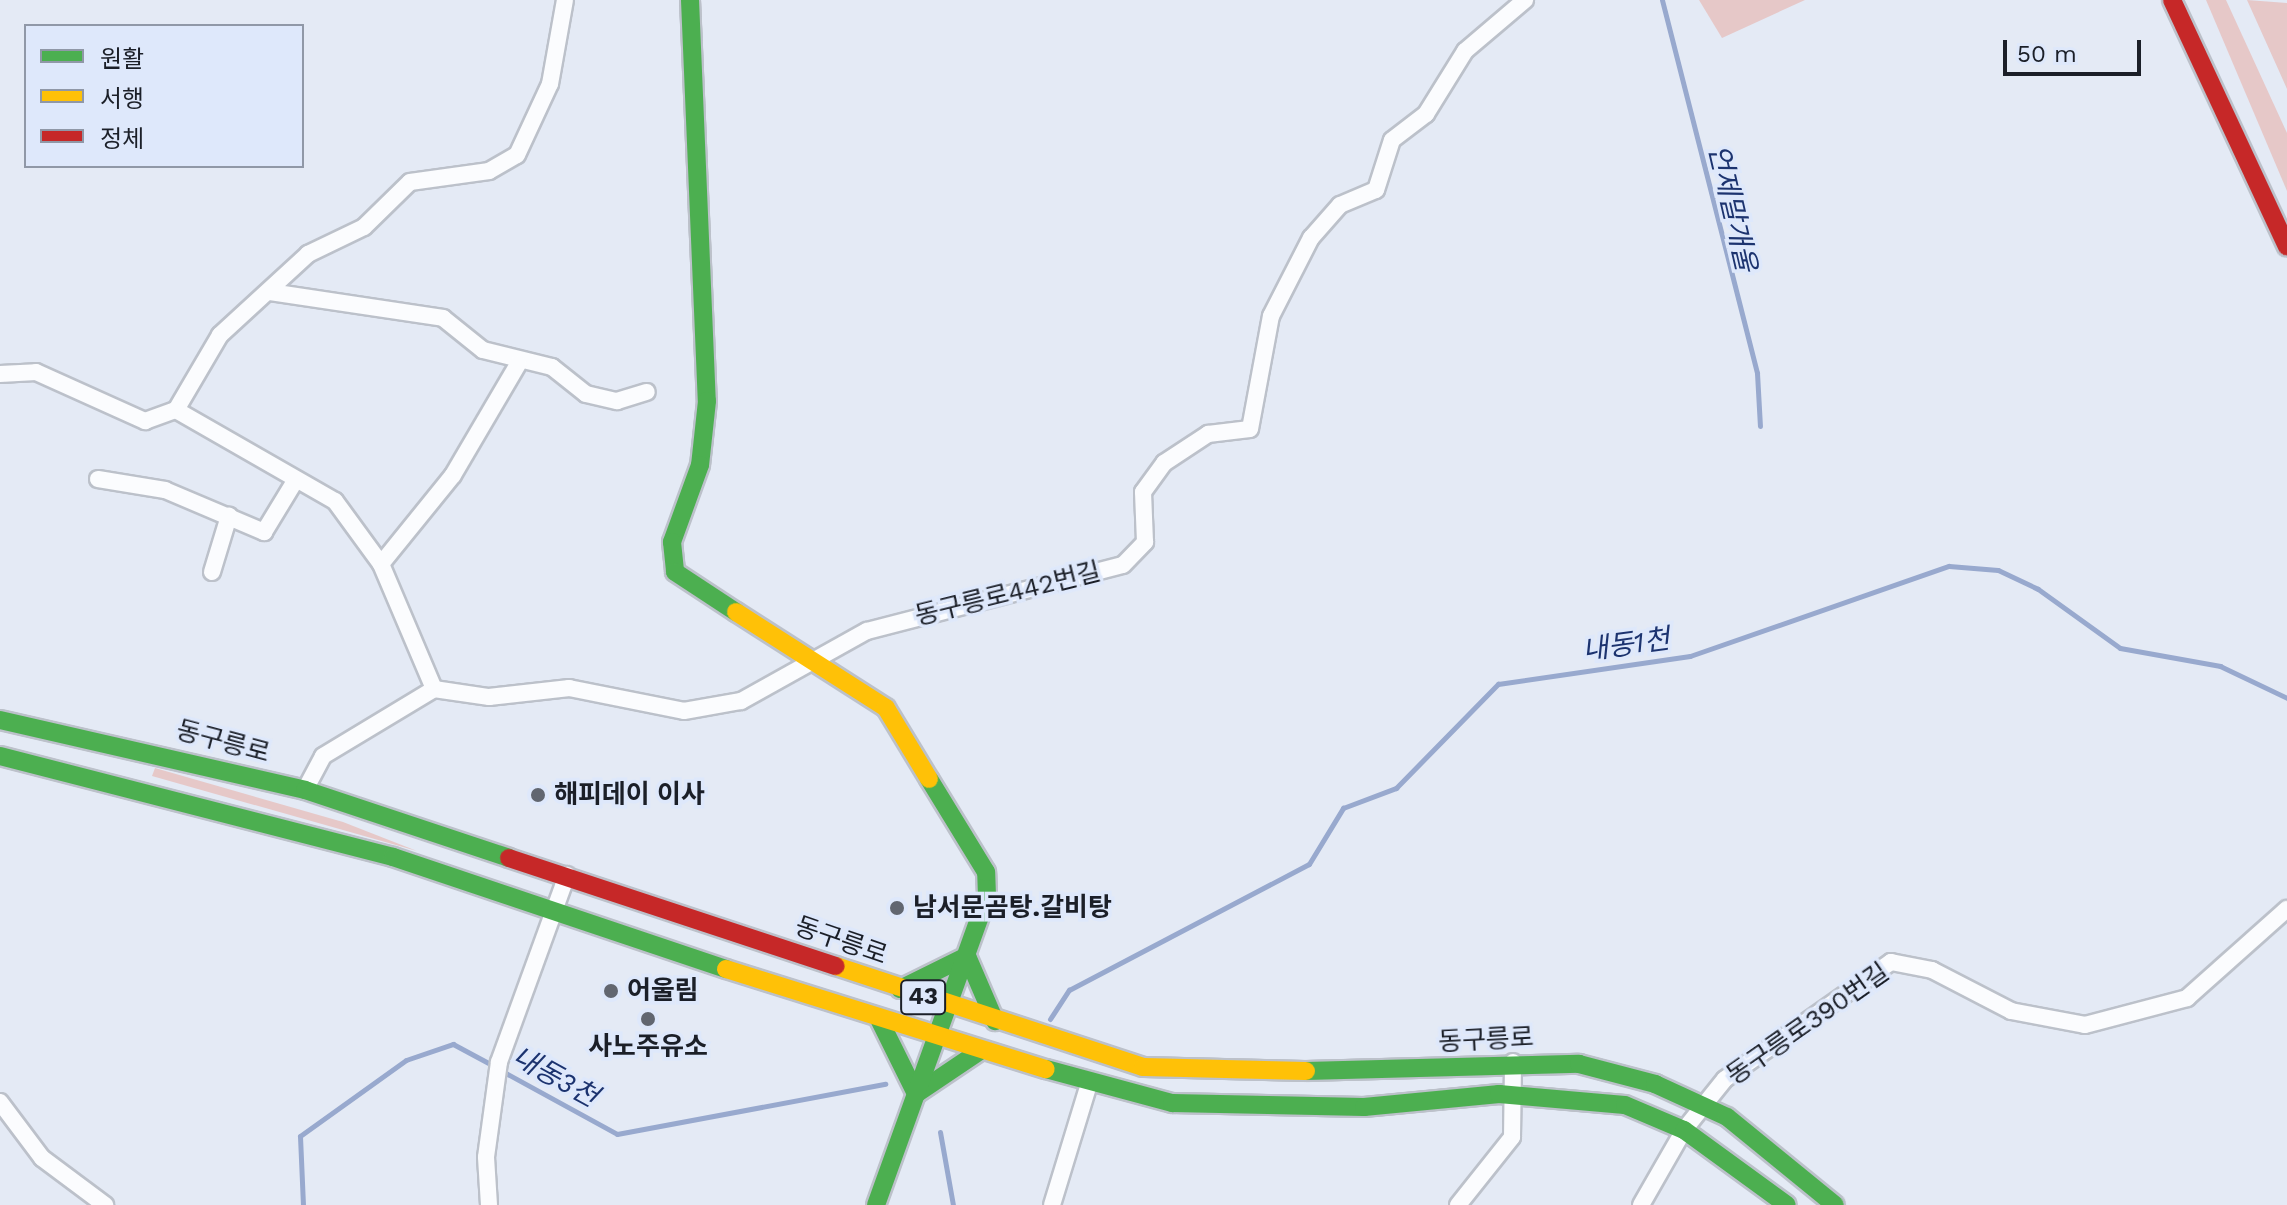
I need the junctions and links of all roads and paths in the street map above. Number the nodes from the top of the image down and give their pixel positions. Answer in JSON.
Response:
{"nodes":[{"id":1,"x":565,"y":0,"type":"edge"},
{"id":2,"x":690,"y":0,"type":"edge"},
{"id":3,"x":1525,"y":0,"type":"edge"},
{"id":4,"x":2172,"y":0,"type":"edge"},
{"id":5,"x":2287,"y":247,"type":"edge"},
{"id":6,"x":270,"y":292,"type":"junction"},
{"id":7,"x":518,"y":364,"type":"junction"},
{"id":8,"x":0,"y":374,"type":"edge"},
{"id":9,"x":647,"y":392,"type":"dead end"},
{"id":10,"x":176,"y":410,"type":"junction"},
{"id":11,"x":98,"y":479,"type":"dead end"},
{"id":12,"x":295,"y":481,"type":"junction"},
{"id":13,"x":229,"y":516,"type":"junction"},
{"id":14,"x":381,"y":564,"type":"junction"},
{"id":15,"x":212,"y":572,"type":"dead end"},
{"id":16,"x":810,"y":664,"type":"junction"},
{"id":17,"x":434,"y":689,"type":"junction"},
{"id":18,"x":0,"y":720,"type":"edge"},
{"id":19,"x":0,"y":756,"type":"edge"},
{"id":20,"x":305,"y":790,"type":"junction"},
{"id":21,"x":567,"y":875,"type":"junction"},
{"id":22,"x":555,"y":909,"type":"junction"},
{"id":23,"x":2287,"y":909,"type":"edge"},
{"id":24,"x":967,"y":956,"type":"junction"},
{"id":25,"x":900,"y":989,"type":"junction"},
{"id":26,"x":950,"y":1006,"type":"junction"},
{"id":27,"x":879,"y":1019,"type":"junction"},
{"id":28,"x":995,"y":1021,"type":"junction"},
{"id":29,"x":936,"y":1039,"type":"junction"},
{"id":30,"x":980,"y":1051,"type":"junction"},
{"id":31,"x":1513,"y":1062,"type":"junction"},
{"id":32,"x":1090,"y":1081,"type":"junction"},
{"id":33,"x":916,"y":1094,"type":"junction"},
{"id":34,"x":1512,"y":1094,"type":"junction"},
{"id":35,"x":0,"y":1102,"type":"edge"},
{"id":36,"x":1704,"y":1103,"type":"junction"},
{"id":37,"x":1684,"y":1130,"type":"junction"},
{"id":38,"x":105,"y":1205,"type":"edge"},
{"id":39,"x":489,"y":1205,"type":"edge"},
{"id":40,"x":876,"y":1205,"type":"edge"},
{"id":41,"x":1052,"y":1205,"type":"edge"},
{"id":42,"x":1458,"y":1205,"type":"edge"},
{"id":43,"x":1641,"y":1205,"type":"edge"},
{"id":44,"x":1787,"y":1205,"type":"edge"},
{"id":45,"x":1835,"y":1205,"type":"edge"}],
"edges":[{"from":1,"to":6,"type":"street"},
{"from":2,"to":16,"type":"main road"},
{"from":3,"to":16,"type":"street","name":"동구릉로442번길"},
{"from":4,"to":5,"type":"main road"},
{"from":6,"to":7,"type":"street"},
{"from":6,"to":10,"type":"street"},
{"from":7,"to":9,"type":"street"},
{"from":7,"to":14,"type":"street"},
{"from":8,"to":10,"type":"street"},
{"from":10,"to":12,"type":"street"},
{"from":11,"to":13,"type":"street"},
{"from":12,"to":13,"type":"street"},
{"from":12,"to":14,"type":"street"},
{"from":13,"to":15,"type":"street"},
{"from":14,"to":17,"type":"street"},
{"from":16,"to":17,"type":"street","name":"동구릉로442번길"},
{"from":16,"to":24,"type":"main road"},
{"from":17,"to":20,"type":"street"},
{"from":18,"to":20,"type":"main road","name":"동구릉로","number":"43"},
{"from":19,"to":22,"type":"main road","name":"동구릉로","number":"43"},
{"from":20,"to":21,"type":"main road","name":"동구릉로","number":"43"},
{"from":21,"to":22,"type":"street"},
{"from":21,"to":25,"type":"main road","name":"동구릉로","number":"43"},
{"from":22,"to":27,"type":"main road","name":"동구릉로","number":"43"},
{"from":22,"to":39,"type":"street"},
{"from":23,"to":36,"type":"street","name":"동구릉로390번길"},
{"from":24,"to":25,"type":"main road"},
{"from":24,"to":26,"type":"main road"},
{"from":24,"to":28,"type":"main road"},
{"from":25,"to":26,"type":"main road","name":"동구릉로","number":"43"},
{"from":26,"to":28,"type":"main road","name":"동구릉로","number":"43"},
{"from":26,"to":29,"type":"main road"},
{"from":27,"to":29,"type":"main road","name":"동구릉로","number":"43"},
{"from":27,"to":33,"type":"main road"},
{"from":28,"to":31,"type":"main road","name":"동구릉로","number":"43"},
{"from":29,"to":30,"type":"main road","name":"동구릉로","number":"43"},
{"from":29,"to":33,"type":"main road"},
{"from":30,"to":32,"type":"main road","name":"동구릉로","number":"43"},
{"from":30,"to":33,"type":"main road"},
{"from":31,"to":34,"type":"street"},
{"from":31,"to":36,"type":"main road","name":"동구릉로","number":"43"},
{"from":32,"to":34,"type":"main road","name":"동구릉로","number":"43"},
{"from":32,"to":41,"type":"street"},
{"from":33,"to":40,"type":"main road"},
{"from":34,"to":37,"type":"main road","name":"동구릉로","number":"43"},
{"from":34,"to":42,"type":"street"},
{"from":35,"to":38,"type":"street"},
{"from":36,"to":37,"type":"street","name":"동구릉로390번길"},
{"from":36,"to":45,"type":"main road","name":"동구릉로","number":"43"},
{"from":37,"to":43,"type":"street","name":"동구릉로390번길"},
{"from":37,"to":44,"type":"main road","name":"동구릉로","number":"43"}]}
